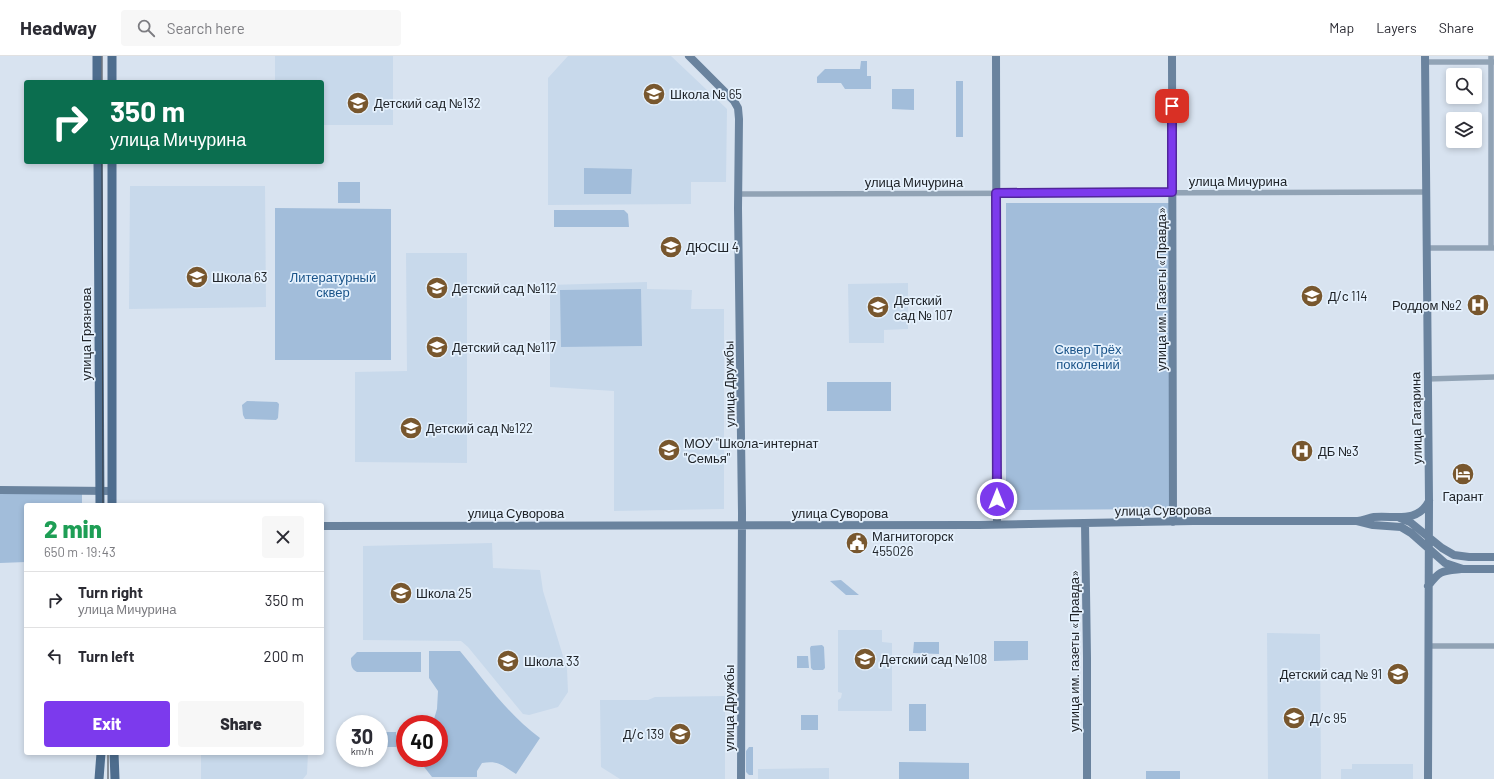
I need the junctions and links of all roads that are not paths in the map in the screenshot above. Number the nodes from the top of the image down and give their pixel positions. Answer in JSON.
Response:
{"nodes":[{"id":1,"x":97,"y":56,"type":"edge"},
{"id":2,"x":112,"y":56,"type":"edge"},
{"id":3,"x":689,"y":56,"type":"edge"},
{"id":4,"x":996,"y":56,"type":"edge"},
{"id":5,"x":1172,"y":56,"type":"edge"},
{"id":6,"x":1425,"y":59,"type":"edge"},
{"id":7,"x":1492,"y":60,"type":"edge"},
{"id":8,"x":97,"y":80,"type":"edge"},
{"id":9,"x":112,"y":80,"type":"edge"},
{"id":10,"x":98,"y":164,"type":"edge"},
{"id":11,"x":112,"y":164,"type":"edge"},
{"id":12,"x":1172,"y":192,"type":"junction"},
{"id":13,"x":1426,"y":192,"type":"junction"},
{"id":14,"x":996,"y":193,"type":"junction"},
{"id":15,"x":738,"y":194,"type":"junction"},
{"id":16,"x":1427,"y":248,"type":"junction"},
{"id":17,"x":1493,"y":248,"type":"edge"},
{"id":18,"x":1494,"y":377,"type":"edge"},
{"id":19,"x":1427,"y":379,"type":"junction"},
{"id":20,"x":0,"y":490,"type":"edge"},
{"id":21,"x":100,"y":491,"type":"junction"},
{"id":22,"x":112,"y":491,"type":"junction"},
{"id":23,"x":1429,"y":501,"type":"junction"},
{"id":24,"x":100,"y":503,"type":"edge"},
{"id":25,"x":112,"y":503,"type":"edge"},
{"id":26,"x":1400,"y":518,"type":"junction"},
{"id":27,"x":1357,"y":521,"type":"junction"},
{"id":28,"x":1173,"y":522,"type":"junction"},
{"id":29,"x":1085,"y":523,"type":"junction"},
{"id":30,"x":997,"y":524,"type":"junction"},
{"id":31,"x":742,"y":525,"type":"junction"},
{"id":32,"x":324,"y":526,"type":"edge"},
{"id":33,"x":1429,"y":537,"type":"junction"},
{"id":34,"x":1429,"y":549,"type":"junction"},
{"id":35,"x":1494,"y":557,"type":"edge"},
{"id":36,"x":1463,"y":569,"type":"junction"},
{"id":37,"x":1494,"y":569,"type":"edge"},
{"id":38,"x":1428,"y":586,"type":"junction"},
{"id":39,"x":1428,"y":646,"type":"junction"},
{"id":40,"x":1494,"y":646,"type":"edge"},
{"id":41,"x":101,"y":755,"type":"edge"},
{"id":42,"x":114,"y":755,"type":"edge"},
{"id":43,"x":100,"y":779,"type":"edge"},
{"id":44,"x":115,"y":779,"type":"edge"},
{"id":45,"x":742,"y":779,"type":"edge"},
{"id":46,"x":1087,"y":779,"type":"edge"},
{"id":47,"x":1428,"y":779,"type":"edge"}],
"edges":[{"from":1,"to":8,"type":"main road"},
{"from":2,"to":9,"type":"main road"},
{"from":3,"to":15,"type":"main road","name":"улица Дружбы"},
{"from":4,"to":14,"type":"main road"},
{"from":5,"to":12,"type":"main road","name":"улица им. Газеты «Правда»"},
{"from":6,"to":7,"type":"street"},
{"from":6,"to":13,"type":"main road","name":"улица Гагарина"},
{"from":7,"to":17,"type":"street"},
{"from":10,"to":21,"type":"main road","name":"улица Грязнова"},
{"from":11,"to":22,"type":"main road","name":"улица Грязнова"},
{"from":12,"to":13,"type":"street","name":"улица Мичурина"},
{"from":12,"to":14,"type":"street","name":"улица Мичурина"},
{"from":12,"to":28,"type":"main road","name":"улица им. Газеты «Правда»"},
{"from":13,"to":16,"type":"main road","name":"улица Гагарина"},
{"from":14,"to":15,"type":"street","name":"улица Мичурина"},
{"from":14,"to":30,"type":"main road"},
{"from":15,"to":31,"type":"main road","name":"улица Дружбы"},
{"from":16,"to":17,"type":"street"},
{"from":16,"to":19,"type":"main road","name":"улица Гагарина"},
{"from":18,"to":19,"type":"street"},
{"from":19,"to":23,"type":"main road","name":"улица Гагарина"},
{"from":20,"to":21,"type":"main road"},
{"from":21,"to":22,"type":"main road"},
{"from":21,"to":24,"type":"main road","name":"улица Грязнова"},
{"from":22,"to":25,"type":"main road","name":"улица Грязнова"},
{"from":23,"to":26,"type":"main road","name":"улица Суворова"},
{"from":23,"to":33,"type":"main road","name":"улица Гагарина"},
{"from":26,"to":27,"type":"main road","name":"улица Суворова"},
{"from":26,"to":33,"type":"main road","name":"улица Суворова"},
{"from":27,"to":28,"type":"main road","name":"улица Суворова"},
{"from":27,"to":34,"type":"main road","name":"улица Суворова"},
{"from":28,"to":29,"type":"main road","name":"улица Суворова"},
{"from":29,"to":30,"type":"main road","name":"улица Суворова"},
{"from":29,"to":46,"type":"main road","name":"улица им. газеты «Правда»"},
{"from":30,"to":31,"type":"main road","name":"улица Суворова"},
{"from":31,"to":32,"type":"main road","name":"улица Суворова"},
{"from":31,"to":45,"type":"main road","name":"улица Дружбы"},
{"from":33,"to":34,"type":"main road","name":"улица Гагарина"},
{"from":33,"to":35,"type":"main road","name":"улица Суворова"},
{"from":34,"to":36,"type":"main road","name":"улица Суворова"},
{"from":34,"to":38,"type":"main road","name":"улица Гагарина"},
{"from":36,"to":37,"type":"main road","name":"улица Суворова"},
{"from":36,"to":38,"type":"main road"},
{"from":38,"to":39,"type":"main road","name":"улица Гагарина"},
{"from":39,"to":40,"type":"street"},
{"from":39,"to":47,"type":"main road","name":"улица Гагарина"},
{"from":41,"to":43,"type":"main road"},
{"from":42,"to":44,"type":"main road"}]}
